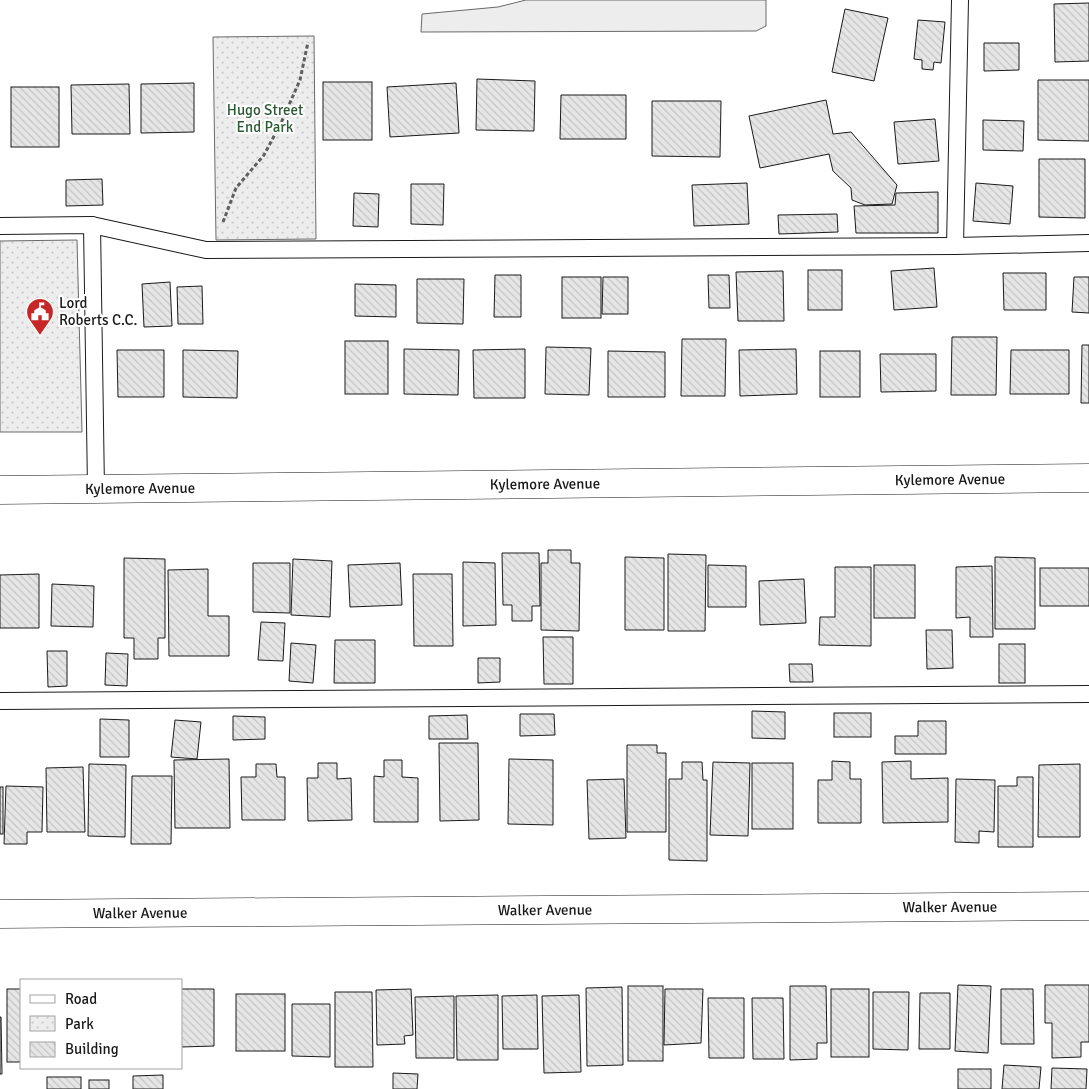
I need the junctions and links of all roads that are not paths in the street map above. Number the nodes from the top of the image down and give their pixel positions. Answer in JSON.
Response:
{"nodes":[{"id":1,"x":960,"y":0,"type":"edge"},
{"id":2,"x":92,"y":225,"type":"junction"},
{"id":3,"x":0,"y":226,"type":"edge"},
{"id":4,"x":1089,"y":243,"type":"edge"},
{"id":5,"x":955,"y":246,"type":"junction"},
{"id":6,"x":1089,"y":478,"type":"edge"},
{"id":7,"x":96,"y":489,"type":"junction"},
{"id":8,"x":0,"y":490,"type":"edge"},
{"id":9,"x":1089,"y":694,"type":"edge"},
{"id":10,"x":0,"y":701,"type":"edge"},
{"id":11,"x":1089,"y":906,"type":"edge"},
{"id":12,"x":0,"y":914,"type":"edge"}],
"edges":[{"from":1,"to":5,"type":"lane"},
{"from":2,"to":3,"type":"lane"},
{"from":2,"to":5,"type":"lane"},
{"from":2,"to":7,"type":"lane"},
{"from":4,"to":5,"type":"lane"},
{"from":6,"to":7,"type":"street","name":"Kylemore Avenue"},
{"from":7,"to":8,"type":"street","name":"Kylemore Avenue"},
{"from":9,"to":10,"type":"lane"},
{"from":11,"to":12,"type":"street","name":"Walker Avenue"}]}
